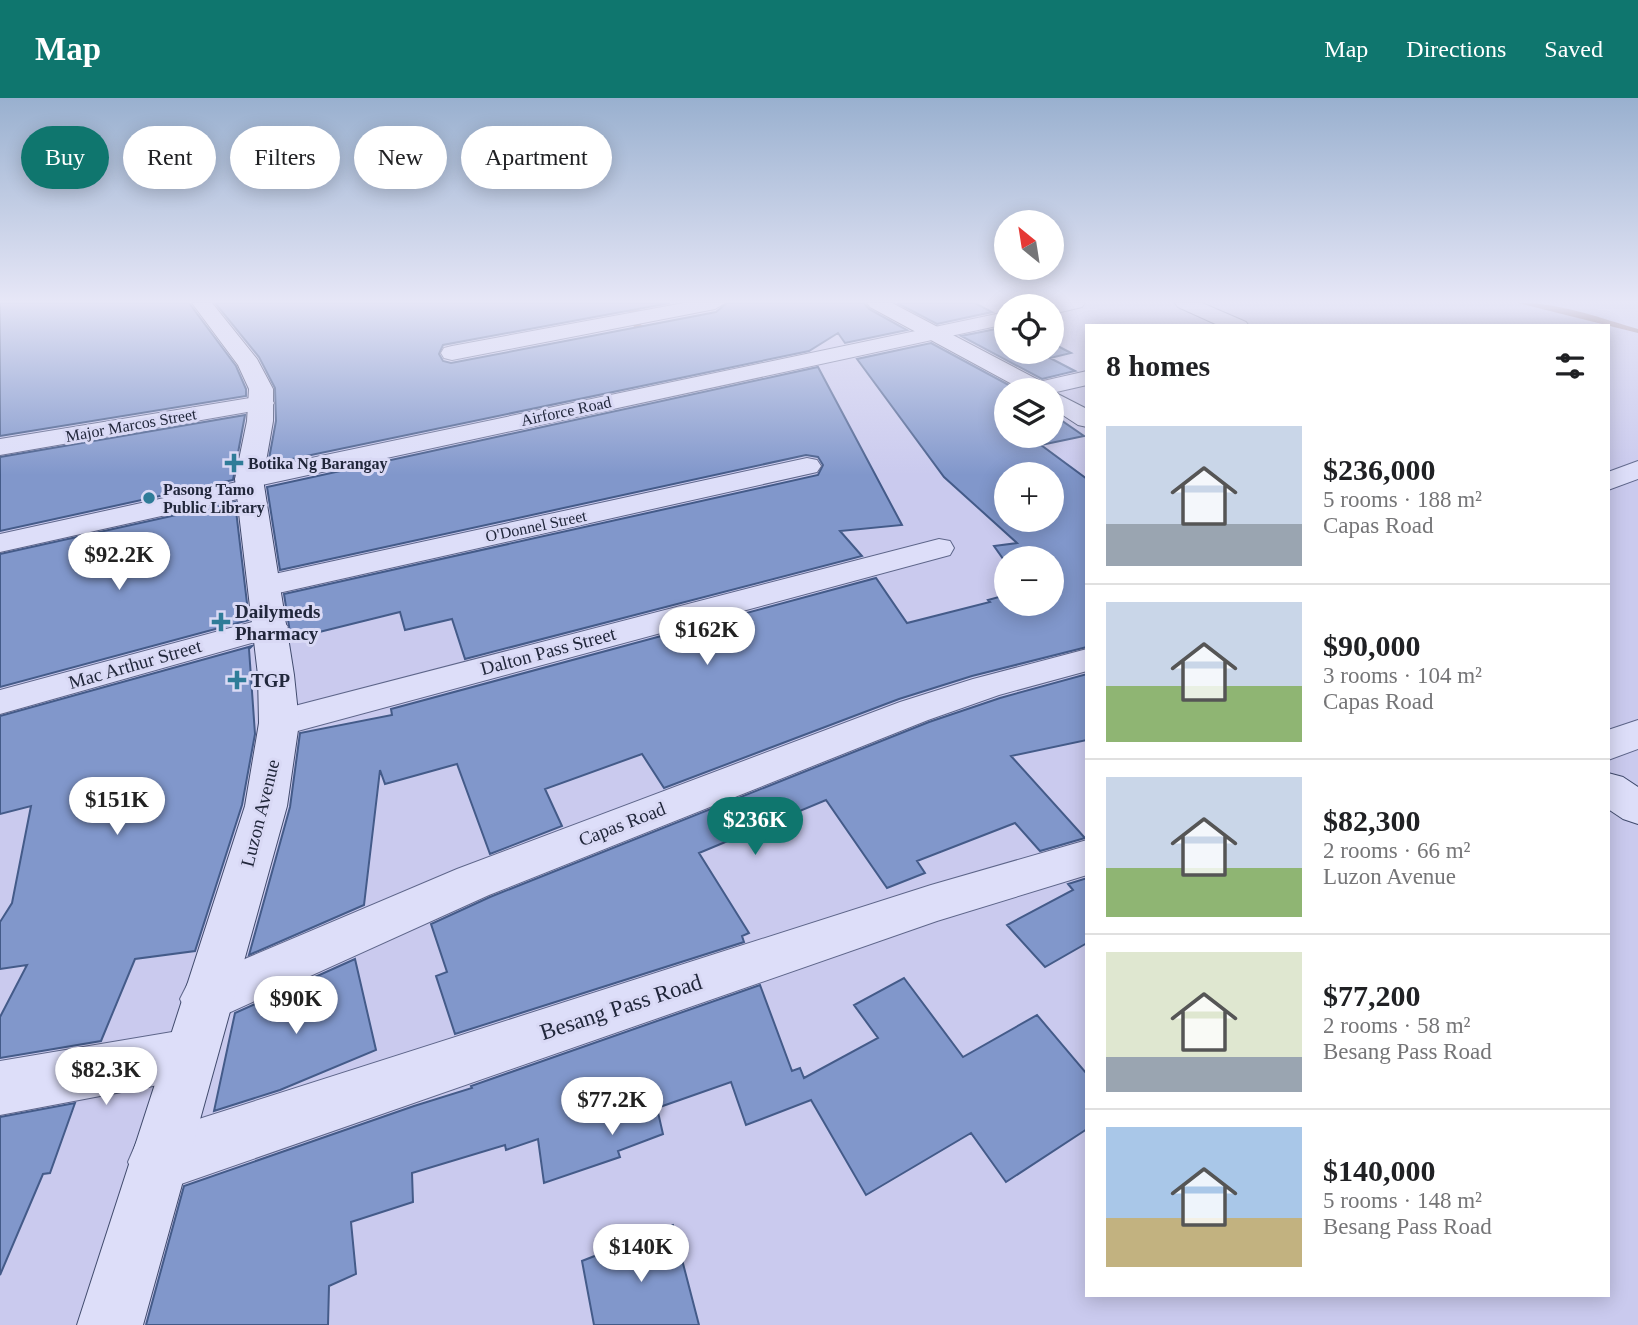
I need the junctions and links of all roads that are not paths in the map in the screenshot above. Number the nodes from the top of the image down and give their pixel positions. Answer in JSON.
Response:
{"nodes":[{"id":1,"x":246,"y":360,"type":"edge"},
{"id":2,"x":811,"y":360,"type":"edge"},
{"id":3,"x":985,"y":360,"type":"edge"},
{"id":4,"x":1017,"y":378,"type":"edge"},
{"id":5,"x":1085,"y":379,"type":"edge"},
{"id":6,"x":1064,"y":385,"type":"edge"},
{"id":7,"x":262,"y":403,"type":"junction"},
{"id":8,"x":1064,"y":405,"type":"edge"},
{"id":9,"x":1085,"y":419,"type":"edge"},
{"id":10,"x":0,"y":447,"type":"edge"},
{"id":11,"x":807,"y":466,"type":"dead end"},
{"id":12,"x":249,"y":484,"type":"junction"},
{"id":13,"x":0,"y":543,"type":"edge"},
{"id":14,"x":939,"y":548,"type":"dead end"},
{"id":15,"x":268,"y":606,"type":"junction"},
{"id":16,"x":1085,"y":661,"type":"edge"},
{"id":17,"x":0,"y":702,"type":"edge"},
{"id":18,"x":279,"y":723,"type":"junction"},
{"id":19,"x":1638,"y":733,"type":"edge"},
{"id":20,"x":1610,"y":745,"type":"edge"},
{"id":21,"x":1610,"y":789,"type":"edge"},
{"id":22,"x":1638,"y":808,"type":"edge"},
{"id":23,"x":1085,"y":858,"type":"edge"},
{"id":24,"x":206,"y":999,"type":"junction"},
{"id":25,"x":190,"y":1054,"type":"junction"},
{"id":26,"x":0,"y":1088,"type":"edge"},
{"id":27,"x":158,"y":1163,"type":"junction"},
{"id":28,"x":110,"y":1325,"type":"edge"}],
"edges":[{"from":1,"to":7,"type":"street","name":"Luzon Avenue"},
{"from":2,"to":12,"type":"street","name":"Airforce Road"},
{"from":3,"to":4,"type":"street"},
{"from":5,"to":6,"type":"street"},
{"from":7,"to":10,"type":"street","name":"Major Marcos Street"},
{"from":7,"to":12,"type":"street","name":"Luzon Avenue"},
{"from":8,"to":9,"type":"street"},
{"from":11,"to":15,"type":"street","name":"O'Donnel Street"},
{"from":12,"to":13,"type":"street","name":"Airforce Road"},
{"from":12,"to":15,"type":"street","name":"Luzon Avenue"},
{"from":14,"to":18,"type":"street","name":"Dalton Pass Street"},
{"from":15,"to":17,"type":"street","name":"Mac Arthur Street"},
{"from":15,"to":18,"type":"street","name":"Luzon Avenue"},
{"from":16,"to":24,"type":"street","name":"Capas Road"},
{"from":18,"to":24,"type":"street","name":"Luzon Avenue"},
{"from":19,"to":20,"type":"street"},
{"from":21,"to":22,"type":"street"},
{"from":23,"to":27,"type":"street","name":"Besang Pass Road"},
{"from":24,"to":25,"type":"street","name":"Luzon Avenue"},
{"from":25,"to":26,"type":"street"},
{"from":25,"to":27,"type":"street","name":"Luzon Avenue"},
{"from":27,"to":28,"type":"street","name":"Luzon Avenue"}]}
